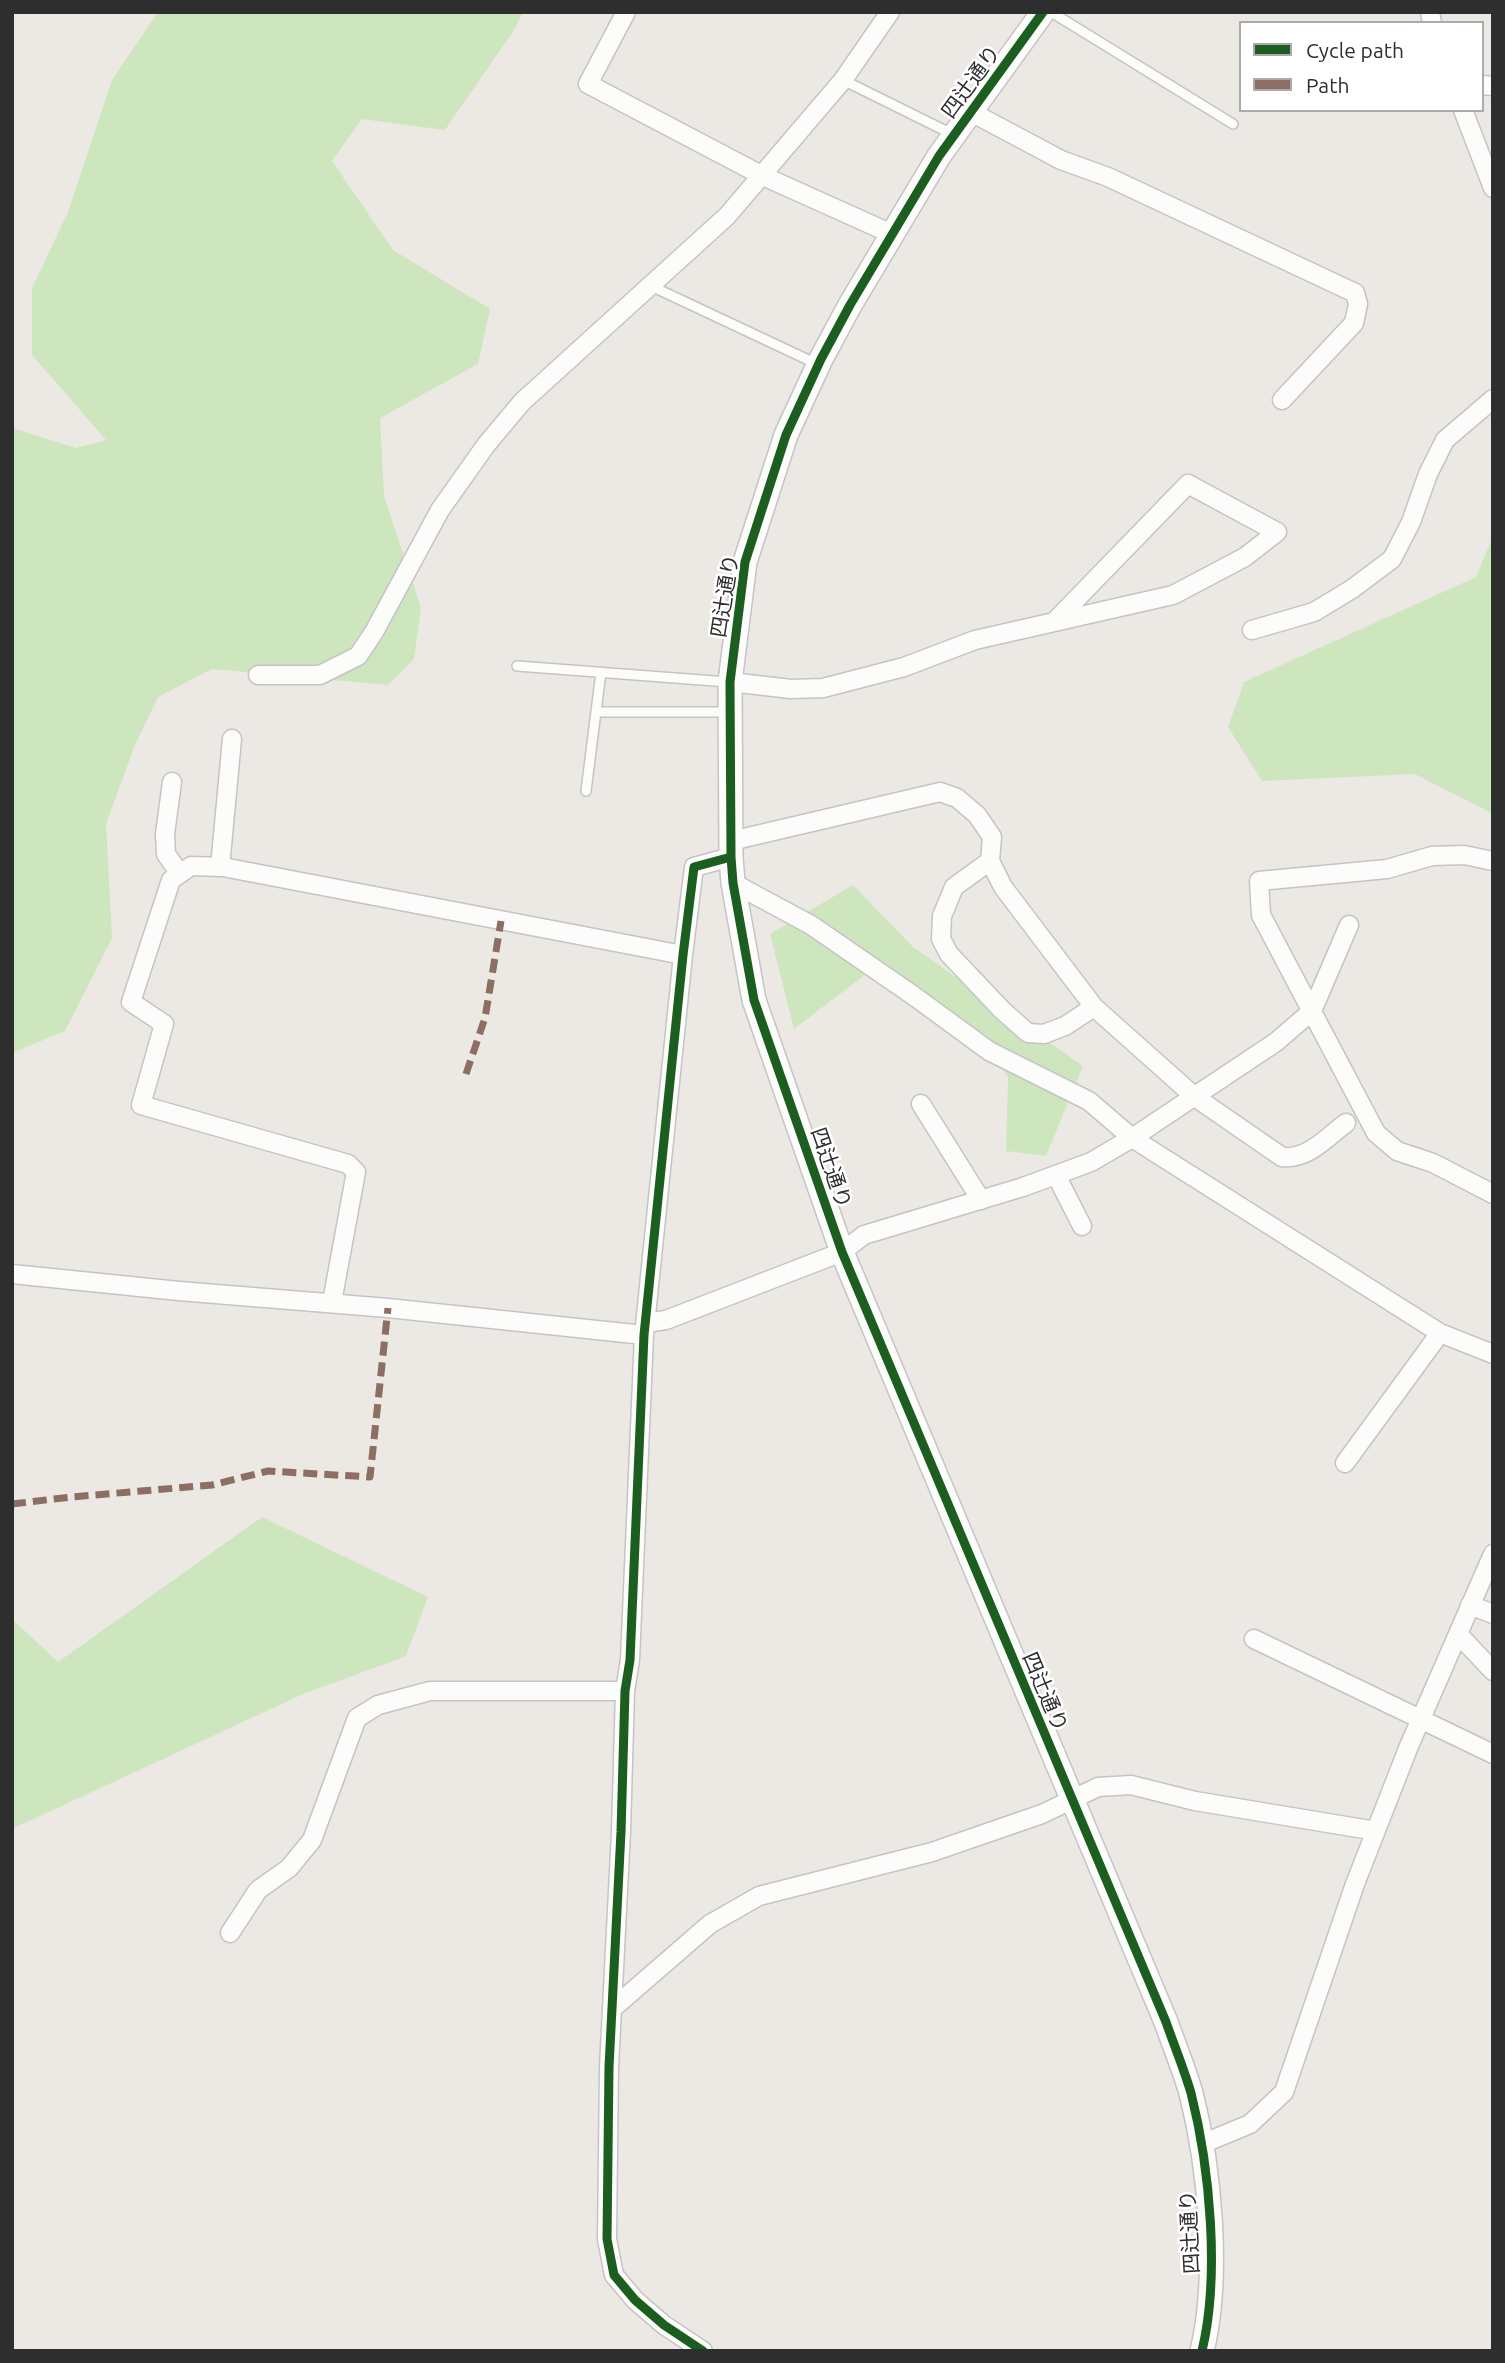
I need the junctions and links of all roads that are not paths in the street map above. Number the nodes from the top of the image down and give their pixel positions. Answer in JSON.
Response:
{"nodes":[{"id":1,"x":626,"y":12,"type":"edge"},
{"id":2,"x":890,"y":12,"type":"edge"},
{"id":3,"x":1043,"y":12,"type":"edge"},
{"id":4,"x":1051,"y":12,"type":"edge"},
{"id":5,"x":844,"y":80,"type":"junction"},
{"id":6,"x":971,"y":112,"type":"junction"},
{"id":7,"x":1464,"y":112,"type":"edge"},
{"id":8,"x":1233,"y":124,"type":"dead end"},
{"id":9,"x":954,"y":135,"type":"junction"},
{"id":10,"x":763,"y":176,"type":"junction"},
{"id":11,"x":1493,"y":188,"type":"edge"},
{"id":12,"x":892,"y":234,"type":"junction"},
{"id":13,"x":652,"y":286,"type":"junction"},
{"id":14,"x":819,"y":364,"type":"junction"},
{"id":15,"x":1493,"y":398,"type":"edge"},
{"id":16,"x":1282,"y":400,"type":"dead end"},
{"id":17,"x":1056,"y":620,"type":"junction"},
{"id":18,"x":1252,"y":630,"type":"dead end"},
{"id":19,"x":517,"y":666,"type":"dead end"},
{"id":20,"x":601,"y":672,"type":"junction"},
{"id":21,"x":258,"y":675,"type":"dead end"},
{"id":22,"x":730,"y":682,"type":"junction"},
{"id":23,"x":596,"y":712,"type":"junction"},
{"id":24,"x":730,"y":712,"type":"junction"},
{"id":25,"x":232,"y":739,"type":"dead end"},
{"id":26,"x":172,"y":782,"type":"dead end"},
{"id":27,"x":586,"y":791,"type":"dead end"},
{"id":28,"x":731,"y":849,"type":"junction"},
{"id":29,"x":990,"y":861,"type":"junction"},
{"id":30,"x":1493,"y":861,"type":"edge"},
{"id":31,"x":220,"y":867,"type":"junction"},
{"id":32,"x":180,"y":874,"type":"junction"},
{"id":33,"x":733,"y":883,"type":"junction"},
{"id":34,"x":1349,"y":925,"type":"dead end"},
{"id":35,"x":683,"y":955,"type":"junction"},
{"id":36,"x":1094,"y":1007,"type":"junction"},
{"id":37,"x":1312,"y":1011,"type":"junction"},
{"id":38,"x":1195,"y":1097,"type":"junction"},
{"id":39,"x":921,"y":1104,"type":"dead end"},
{"id":40,"x":1346,"y":1123,"type":"dead end"},
{"id":41,"x":1132,"y":1138,"type":"junction"},
{"id":42,"x":1056,"y":1175,"type":"junction"},
{"id":43,"x":1493,"y":1194,"type":"edge"},
{"id":44,"x":981,"y":1199,"type":"junction"},
{"id":45,"x":1082,"y":1226,"type":"dead end"},
{"id":46,"x":842,"y":1252,"type":"junction"},
{"id":47,"x":12,"y":1274,"type":"edge"},
{"id":48,"x":332,"y":1303,"type":"junction"},
{"id":49,"x":645,"y":1329,"type":"junction"},
{"id":50,"x":1440,"y":1332,"type":"junction"},
{"id":51,"x":1493,"y":1354,"type":"edge"},
{"id":52,"x":1345,"y":1463,"type":"dead end"},
{"id":53,"x":1493,"y":1554,"type":"edge"},
{"id":54,"x":1470,"y":1605,"type":"junction"},
{"id":55,"x":1493,"y":1615,"type":"edge"},
{"id":56,"x":1458,"y":1634,"type":"junction"},
{"id":57,"x":1254,"y":1639,"type":"dead end"},
{"id":58,"x":1493,"y":1671,"type":"edge"},
{"id":59,"x":625,"y":1691,"type":"junction"},
{"id":60,"x":1420,"y":1719,"type":"junction"},
{"id":61,"x":1493,"y":1754,"type":"edge"},
{"id":62,"x":1072,"y":1801,"type":"junction"},
{"id":63,"x":1376,"y":1831,"type":"junction"},
{"id":64,"x":230,"y":1933,"type":"dead end"},
{"id":65,"x":612,"y":2009,"type":"junction"},
{"id":66,"x":1202,"y":2144,"type":"junction"},
{"id":67,"x":703,"y":2351,"type":"edge"},
{"id":68,"x":1202,"y":2351,"type":"edge"}],
"edges":[{"from":1,"to":10,"type":"street"},
{"from":2,"to":5,"type":"street"},
{"from":3,"to":6,"type":"street","name":"四辻通り"},
{"from":4,"to":8,"type":"lane"},
{"from":5,"to":9,"type":"lane"},
{"from":5,"to":10,"type":"street"},
{"from":6,"to":9,"type":"street","name":"四辻通り"},
{"from":6,"to":16,"type":"street"},
{"from":7,"to":11,"type":"street"},
{"from":9,"to":12,"type":"street","name":"四辻通り"},
{"from":10,"to":12,"type":"street"},
{"from":10,"to":13,"type":"street"},
{"from":12,"to":14,"type":"street","name":"四辻通り"},
{"from":13,"to":14,"type":"lane"},
{"from":13,"to":21,"type":"street"},
{"from":14,"to":22,"type":"street","name":"四辻通り"},
{"from":15,"to":18,"type":"street"},
{"from":17,"to":17,"type":"street"},
{"from":17,"to":22,"type":"street"},
{"from":19,"to":20,"type":"lane"},
{"from":20,"to":22,"type":"lane"},
{"from":20,"to":23,"type":"lane"},
{"from":22,"to":24,"type":"street","name":"四辻通り"},
{"from":23,"to":24,"type":"lane"},
{"from":23,"to":27,"type":"lane"},
{"from":24,"to":28,"type":"street","name":"四辻通り"},
{"from":25,"to":31,"type":"street"},
{"from":26,"to":32,"type":"street"},
{"from":28,"to":29,"type":"street"},
{"from":28,"to":33,"type":"street","name":"四辻通り"},
{"from":28,"to":35,"type":"street"},
{"from":29,"to":36,"type":"street"},
{"from":29,"to":36,"type":"street"},
{"from":30,"to":37,"type":"street"},
{"from":31,"to":32,"type":"street"},
{"from":31,"to":35,"type":"street"},
{"from":32,"to":48,"type":"street"},
{"from":33,"to":41,"type":"street"},
{"from":33,"to":46,"type":"street","name":"四辻通り"},
{"from":34,"to":37,"type":"street"},
{"from":35,"to":49,"type":"street"},
{"from":36,"to":38,"type":"street"},
{"from":37,"to":38,"type":"street"},
{"from":37,"to":43,"type":"street"},
{"from":38,"to":40,"type":"street"},
{"from":38,"to":41,"type":"street"},
{"from":39,"to":44,"type":"street"},
{"from":41,"to":42,"type":"street"},
{"from":41,"to":50,"type":"street"},
{"from":42,"to":44,"type":"street"},
{"from":42,"to":45,"type":"street"},
{"from":44,"to":46,"type":"street"},
{"from":46,"to":49,"type":"street"},
{"from":46,"to":62,"type":"street","name":"四辻通り"},
{"from":47,"to":48,"type":"street"},
{"from":48,"to":49,"type":"street"},
{"from":49,"to":59,"type":"street"},
{"from":50,"to":51,"type":"street"},
{"from":50,"to":52,"type":"street"},
{"from":53,"to":54,"type":"street"},
{"from":54,"to":55,"type":"street"},
{"from":54,"to":56,"type":"street"},
{"from":56,"to":58,"type":"street"},
{"from":56,"to":60,"type":"street"},
{"from":57,"to":60,"type":"street"},
{"from":59,"to":64,"type":"street"},
{"from":59,"to":65,"type":"street"},
{"from":60,"to":61,"type":"street"},
{"from":60,"to":63,"type":"street"},
{"from":62,"to":63,"type":"street"},
{"from":62,"to":65,"type":"street"},
{"from":62,"to":66,"type":"street","name":"四辻通り"},
{"from":63,"to":66,"type":"street"},
{"from":65,"to":67,"type":"street"},
{"from":66,"to":68,"type":"street","name":"四辻通り"}]}
